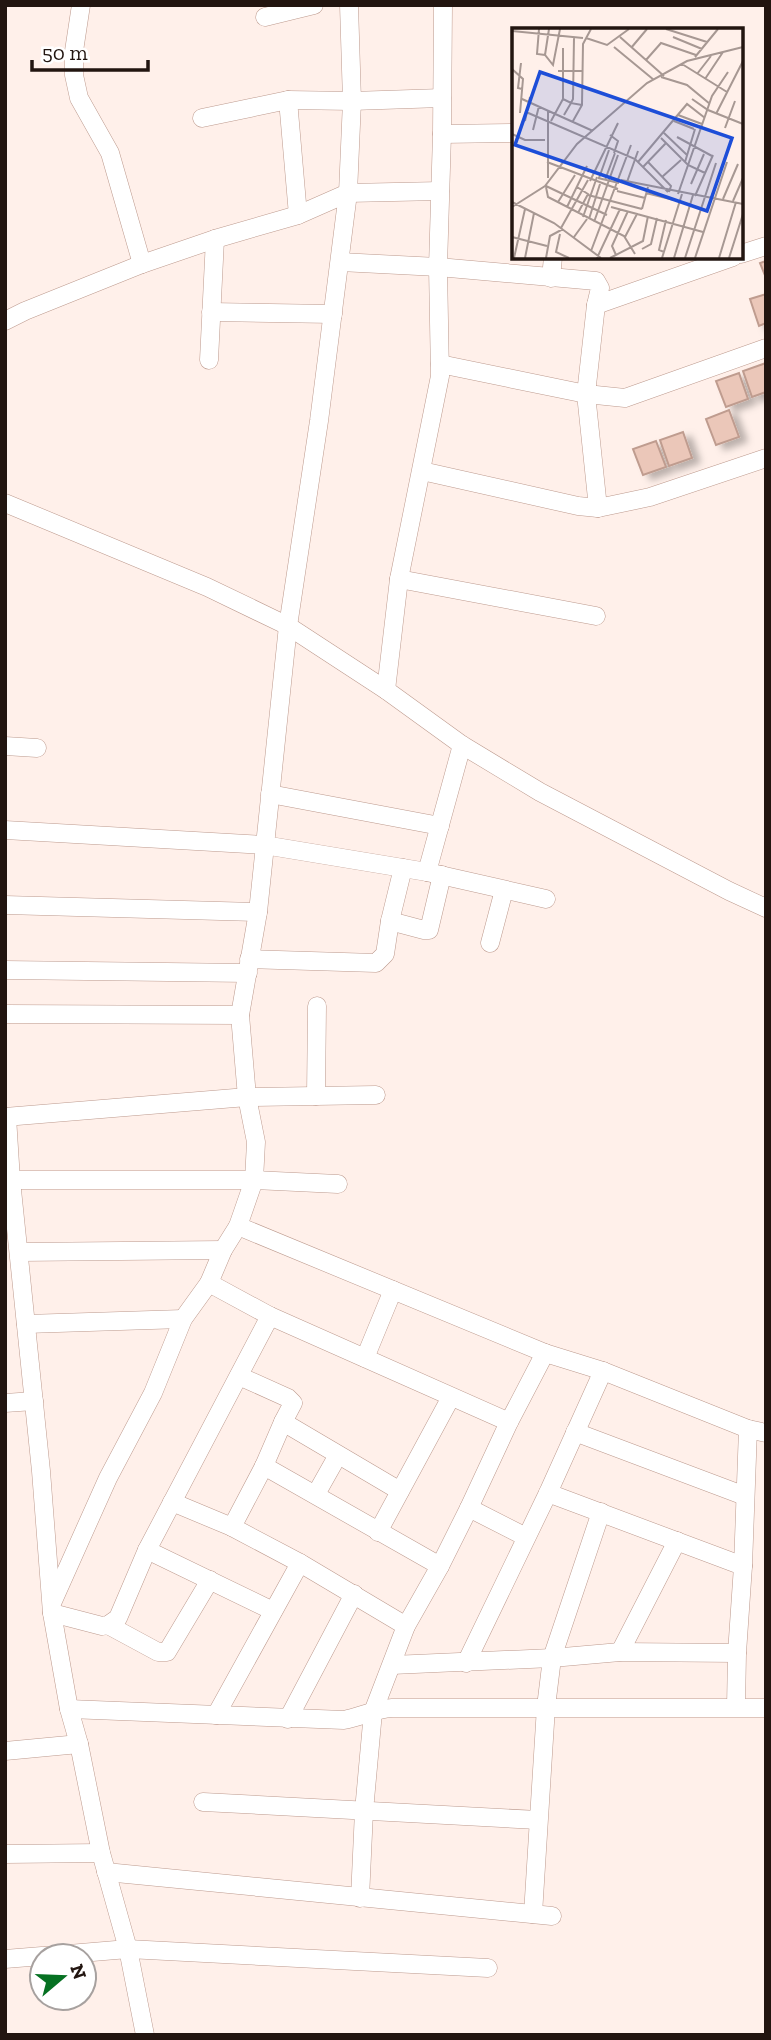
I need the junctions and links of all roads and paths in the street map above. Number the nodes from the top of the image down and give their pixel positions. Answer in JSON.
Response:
{"nodes":[{"id":1,"x":81,"y":5,"type":"edge"},
{"id":2,"x":314,"y":5,"type":"edge"},
{"id":3,"x":349,"y":5,"type":"edge"},
{"id":4,"x":443,"y":5,"type":"edge"},
{"id":5,"x":265,"y":17,"type":"dead end"},
{"id":6,"x":442,"y":98,"type":"junction"},
{"id":7,"x":288,"y":100,"type":"junction"},
{"id":8,"x":352,"y":101,"type":"junction"},
{"id":9,"x":202,"y":118,"type":"dead end"},
{"id":10,"x":512,"y":133,"type":"edge"},
{"id":11,"x":442,"y":134,"type":"junction"},
{"id":12,"x":440,"y":191,"type":"junction"},
{"id":13,"x":348,"y":192,"type":"junction"},
{"id":14,"x":298,"y":215,"type":"junction"},
{"id":15,"x":215,"y":239,"type":"junction"},
{"id":16,"x":766,"y":246,"type":"edge"},
{"id":17,"x":743,"y":253,"type":"edge"},
{"id":18,"x":553,"y":259,"type":"edge"},
{"id":19,"x":727,"y":259,"type":"edge"},
{"id":20,"x":340,"y":262,"type":"junction"},
{"id":21,"x":142,"y":264,"type":"junction"},
{"id":22,"x":438,"y":267,"type":"junction"},
{"id":23,"x":551,"y":278,"type":"junction"},
{"id":24,"x":596,"y":305,"type":"junction"},
{"id":25,"x":211,"y":312,"type":"junction"},
{"id":26,"x":333,"y":314,"type":"junction"},
{"id":27,"x":5,"y":321,"type":"edge"},
{"id":28,"x":766,"y":348,"type":"edge"},
{"id":29,"x":209,"y":360,"type":"dead end"},
{"id":30,"x":440,"y":364,"type":"junction"},
{"id":31,"x":586,"y":394,"type":"junction"},
{"id":32,"x":766,"y":458,"type":"edge"},
{"id":33,"x":422,"y":471,"type":"junction"},
{"id":34,"x":5,"y":503,"type":"edge"},
{"id":35,"x":598,"y":508,"type":"junction"},
{"id":36,"x":399,"y":579,"type":"junction"},
{"id":37,"x":597,"y":616,"type":"dead end"},
{"id":38,"x":288,"y":626,"type":"junction"},
{"id":39,"x":386,"y":690,"type":"junction"},
{"id":40,"x":462,"y":745,"type":"junction"},
{"id":41,"x":5,"y":746,"type":"edge"},
{"id":42,"x":37,"y":748,"type":"dead end"},
{"id":43,"x":270,"y":794,"type":"junction"},
{"id":44,"x":440,"y":827,"type":"junction"},
{"id":45,"x":5,"y":830,"type":"edge"},
{"id":46,"x":264,"y":845,"type":"junction"},
{"id":47,"x":404,"y":868,"type":"junction"},
{"id":48,"x":435,"y":874,"type":"junction"},
{"id":49,"x":504,"y":890,"type":"junction"},
{"id":50,"x":546,"y":899,"type":"dead end"},
{"id":51,"x":5,"y":905,"type":"edge"},
{"id":52,"x":766,"y":908,"type":"edge"},
{"id":53,"x":258,"y":912,"type":"junction"},
{"id":54,"x":390,"y":920,"type":"junction"},
{"id":55,"x":489,"y":943,"type":"dead end"},
{"id":56,"x":249,"y":966,"type":"junction"},
{"id":57,"x":5,"y":970,"type":"edge"},
{"id":58,"x":317,"y":1006,"type":"dead end"},
{"id":59,"x":5,"y":1014,"type":"edge"},
{"id":60,"x":240,"y":1014,"type":"junction"},
{"id":61,"x":376,"y":1095,"type":"dead end"},
{"id":62,"x":317,"y":1096,"type":"junction"},
{"id":63,"x":247,"y":1097,"type":"junction"},
{"id":64,"x":6,"y":1117,"type":"edge"},
{"id":65,"x":11,"y":1180,"type":"junction"},
{"id":66,"x":254,"y":1180,"type":"junction"},
{"id":67,"x":338,"y":1184,"type":"dead end"},
{"id":68,"x":238,"y":1226,"type":"junction"},
{"id":69,"x":223,"y":1250,"type":"junction"},
{"id":70,"x":19,"y":1252,"type":"junction"},
{"id":71,"x":209,"y":1283,"type":"junction"},
{"id":72,"x":393,"y":1290,"type":"junction"},
{"id":73,"x":270,"y":1316,"type":"junction"},
{"id":74,"x":183,"y":1319,"type":"junction"},
{"id":75,"x":26,"y":1324,"type":"junction"},
{"id":76,"x":545,"y":1353,"type":"junction"},
{"id":77,"x":365,"y":1358,"type":"junction"},
{"id":78,"x":603,"y":1371,"type":"junction"},
{"id":79,"x":239,"y":1376,"type":"junction"},
{"id":80,"x":451,"y":1397,"type":"junction"},
{"id":81,"x":34,"y":1401,"type":"junction"},
{"id":82,"x":5,"y":1403,"type":"edge"},
{"id":83,"x":283,"y":1422,"type":"junction"},
{"id":84,"x":509,"y":1422,"type":"junction"},
{"id":85,"x":757,"y":1431,"type":"edge"},
{"id":86,"x":575,"y":1432,"type":"junction"},
{"id":87,"x":338,"y":1455,"type":"junction"},
{"id":88,"x":264,"y":1466,"type":"junction"},
{"id":89,"x":400,"y":1491,"type":"junction"},
{"id":90,"x":548,"y":1493,"type":"junction"},
{"id":91,"x":316,"y":1494,"type":"junction"},
{"id":92,"x":746,"y":1496,"type":"junction"},
{"id":93,"x":172,"y":1502,"type":"junction"},
{"id":94,"x":469,"y":1508,"type":"junction"},
{"id":95,"x":601,"y":1512,"type":"junction"},
{"id":96,"x":232,"y":1527,"type":"junction"},
{"id":97,"x":378,"y":1532,"type":"junction"},
{"id":98,"x":526,"y":1537,"type":"junction"},
{"id":99,"x":677,"y":1541,"type":"junction"},
{"id":100,"x":147,"y":1550,"type":"junction"},
{"id":101,"x":300,"y":1563,"type":"junction"},
{"id":102,"x":440,"y":1566,"type":"junction"},
{"id":103,"x":743,"y":1566,"type":"junction"},
{"id":104,"x":209,"y":1580,"type":"junction"},
{"id":105,"x":354,"y":1594,"type":"junction"},
{"id":106,"x":52,"y":1608,"type":"junction"},
{"id":107,"x":274,"y":1611,"type":"junction"},
{"id":108,"x":108,"y":1625,"type":"junction"},
{"id":109,"x":406,"y":1626,"type":"junction"},
{"id":110,"x":621,"y":1652,"type":"junction"},
{"id":111,"x":737,"y":1653,"type":"junction"},
{"id":112,"x":552,"y":1658,"type":"junction"},
{"id":113,"x":466,"y":1663,"type":"junction"},
{"id":114,"x":392,"y":1665,"type":"junction"},
{"id":115,"x":546,"y":1707,"type":"junction"},
{"id":116,"x":736,"y":1707,"type":"junction"},
{"id":117,"x":766,"y":1707,"type":"edge"},
{"id":118,"x":69,"y":1709,"type":"junction"},
{"id":119,"x":373,"y":1712,"type":"junction"},
{"id":120,"x":216,"y":1715,"type":"junction"},
{"id":121,"x":288,"y":1719,"type":"junction"},
{"id":122,"x":79,"y":1744,"type":"junction"},
{"id":123,"x":5,"y":1751,"type":"edge"},
{"id":124,"x":203,"y":1802,"type":"dead end"},
{"id":125,"x":364,"y":1811,"type":"junction"},
{"id":126,"x":538,"y":1820,"type":"junction"},
{"id":127,"x":102,"y":1853,"type":"junction"},
{"id":128,"x":5,"y":1854,"type":"edge"},
{"id":129,"x":106,"y":1872,"type":"junction"},
{"id":130,"x":360,"y":1898,"type":"junction"},
{"id":131,"x":533,"y":1914,"type":"junction"},
{"id":132,"x":552,"y":1916,"type":"dead end"},
{"id":133,"x":128,"y":1949,"type":"junction"},
{"id":134,"x":98,"y":1951,"type":"edge"},
{"id":135,"x":28,"y":1957,"type":"edge"},
{"id":136,"x":5,"y":1959,"type":"edge"},
{"id":137,"x":488,"y":1968,"type":"dead end"},
{"id":138,"x":145,"y":2035,"type":"edge"}],
"edges":[{"from":1,"to":21,"type":"street"},
{"from":2,"to":5,"type":"street"},
{"from":3,"to":8,"type":"street"},
{"from":4,"to":6,"type":"street"},
{"from":6,"to":8,"type":"street"},
{"from":6,"to":11,"type":"street"},
{"from":7,"to":8,"type":"street"},
{"from":7,"to":9,"type":"street"},
{"from":7,"to":14,"type":"street"},
{"from":8,"to":13,"type":"street"},
{"from":10,"to":11,"type":"street"},
{"from":11,"to":12,"type":"street"},
{"from":12,"to":13,"type":"street"},
{"from":12,"to":22,"type":"street"},
{"from":13,"to":14,"type":"street"},
{"from":13,"to":20,"type":"street"},
{"from":14,"to":15,"type":"street"},
{"from":15,"to":21,"type":"street"},
{"from":15,"to":25,"type":"street"},
{"from":16,"to":17,"type":"street"},
{"from":18,"to":23,"type":"street"},
{"from":19,"to":24,"type":"street"},
{"from":20,"to":22,"type":"street"},
{"from":20,"to":26,"type":"street"},
{"from":21,"to":27,"type":"street"},
{"from":22,"to":23,"type":"street"},
{"from":22,"to":30,"type":"street"},
{"from":23,"to":24,"type":"street"},
{"from":24,"to":31,"type":"street"},
{"from":25,"to":26,"type":"street"},
{"from":25,"to":29,"type":"street"},
{"from":26,"to":38,"type":"street"},
{"from":28,"to":31,"type":"street"},
{"from":30,"to":31,"type":"street"},
{"from":30,"to":33,"type":"street"},
{"from":31,"to":35,"type":"street"},
{"from":32,"to":35,"type":"street"},
{"from":33,"to":35,"type":"street"},
{"from":33,"to":36,"type":"street"},
{"from":34,"to":38,"type":"street"},
{"from":36,"to":37,"type":"street"},
{"from":36,"to":39,"type":"street"},
{"from":38,"to":39,"type":"street"},
{"from":38,"to":43,"type":"street"},
{"from":39,"to":40,"type":"street"},
{"from":40,"to":44,"type":"street"},
{"from":40,"to":52,"type":"street"},
{"from":41,"to":42,"type":"street"},
{"from":43,"to":44,"type":"street"},
{"from":43,"to":46,"type":"street"},
{"from":44,"to":48,"type":"street"},
{"from":45,"to":46,"type":"street"},
{"from":46,"to":47,"type":"street"},
{"from":46,"to":53,"type":"street"},
{"from":47,"to":48,"type":"street"},
{"from":47,"to":54,"type":"street"},
{"from":48,"to":49,"type":"street"},
{"from":48,"to":54,"type":"street"},
{"from":49,"to":50,"type":"street"},
{"from":49,"to":55,"type":"street"},
{"from":51,"to":53,"type":"street"},
{"from":53,"to":56,"type":"street"},
{"from":54,"to":56,"type":"street"},
{"from":56,"to":57,"type":"street"},
{"from":56,"to":60,"type":"street"},
{"from":58,"to":62,"type":"street"},
{"from":59,"to":60,"type":"street"},
{"from":60,"to":63,"type":"street"},
{"from":61,"to":62,"type":"street"},
{"from":62,"to":63,"type":"street"},
{"from":63,"to":64,"type":"street"},
{"from":63,"to":66,"type":"street"},
{"from":64,"to":65,"type":"street"},
{"from":65,"to":66,"type":"street"},
{"from":65,"to":70,"type":"street"},
{"from":66,"to":67,"type":"street"},
{"from":66,"to":68,"type":"street"},
{"from":68,"to":69,"type":"street"},
{"from":68,"to":72,"type":"street"},
{"from":69,"to":70,"type":"street"},
{"from":69,"to":71,"type":"street"},
{"from":70,"to":75,"type":"street"},
{"from":71,"to":73,"type":"street"},
{"from":71,"to":74,"type":"street"},
{"from":72,"to":76,"type":"street"},
{"from":72,"to":77,"type":"street"},
{"from":73,"to":77,"type":"street"},
{"from":73,"to":79,"type":"street"},
{"from":74,"to":75,"type":"street"},
{"from":74,"to":106,"type":"street"},
{"from":75,"to":81,"type":"street"},
{"from":76,"to":78,"type":"street"},
{"from":76,"to":84,"type":"street"},
{"from":77,"to":80,"type":"street"},
{"from":78,"to":85,"type":"street"},
{"from":78,"to":86,"type":"street"},
{"from":79,"to":83,"type":"street"},
{"from":79,"to":93,"type":"street"},
{"from":80,"to":84,"type":"street"},
{"from":80,"to":89,"type":"street"},
{"from":81,"to":82,"type":"street"},
{"from":81,"to":106,"type":"street"},
{"from":83,"to":87,"type":"street"},
{"from":83,"to":88,"type":"street"},
{"from":84,"to":94,"type":"street"},
{"from":85,"to":92,"type":"street"},
{"from":86,"to":90,"type":"street"},
{"from":86,"to":92,"type":"street"},
{"from":87,"to":89,"type":"street"},
{"from":87,"to":91,"type":"street"},
{"from":88,"to":91,"type":"street"},
{"from":88,"to":96,"type":"street"},
{"from":89,"to":97,"type":"street"},
{"from":90,"to":95,"type":"street"},
{"from":90,"to":98,"type":"street"},
{"from":91,"to":97,"type":"street"},
{"from":92,"to":103,"type":"street"},
{"from":93,"to":96,"type":"street"},
{"from":93,"to":100,"type":"street"},
{"from":94,"to":98,"type":"street"},
{"from":94,"to":102,"type":"street"},
{"from":95,"to":99,"type":"street"},
{"from":95,"to":112,"type":"street"},
{"from":96,"to":101,"type":"street"},
{"from":97,"to":102,"type":"street"},
{"from":98,"to":113,"type":"street"},
{"from":99,"to":103,"type":"street"},
{"from":99,"to":110,"type":"street"},
{"from":100,"to":104,"type":"street"},
{"from":100,"to":108,"type":"street"},
{"from":101,"to":105,"type":"street"},
{"from":101,"to":107,"type":"street"},
{"from":102,"to":109,"type":"street"},
{"from":103,"to":111,"type":"street"},
{"from":104,"to":107,"type":"street"},
{"from":104,"to":108,"type":"street"},
{"from":105,"to":109,"type":"street"},
{"from":105,"to":121,"type":"street"},
{"from":106,"to":108,"type":"street"},
{"from":106,"to":118,"type":"street"},
{"from":107,"to":120,"type":"street"},
{"from":109,"to":114,"type":"street"},
{"from":110,"to":111,"type":"street"},
{"from":110,"to":112,"type":"street"},
{"from":111,"to":116,"type":"street"},
{"from":112,"to":113,"type":"street"},
{"from":112,"to":115,"type":"street"},
{"from":113,"to":114,"type":"street"},
{"from":114,"to":119,"type":"street"},
{"from":115,"to":116,"type":"street"},
{"from":115,"to":119,"type":"street"},
{"from":115,"to":126,"type":"street"},
{"from":116,"to":117,"type":"street"},
{"from":118,"to":120,"type":"street"},
{"from":118,"to":122,"type":"street"},
{"from":119,"to":121,"type":"street"},
{"from":119,"to":125,"type":"street"},
{"from":120,"to":121,"type":"street"},
{"from":122,"to":123,"type":"street"},
{"from":122,"to":127,"type":"street"},
{"from":124,"to":125,"type":"street"},
{"from":125,"to":126,"type":"street"},
{"from":125,"to":130,"type":"street"},
{"from":126,"to":131,"type":"street"},
{"from":127,"to":128,"type":"street"},
{"from":127,"to":129,"type":"street"},
{"from":129,"to":130,"type":"street"},
{"from":129,"to":133,"type":"street"},
{"from":130,"to":131,"type":"street"},
{"from":131,"to":132,"type":"street"},
{"from":133,"to":134,"type":"street"},
{"from":133,"to":137,"type":"street"},
{"from":133,"to":138,"type":"street"},
{"from":135,"to":136,"type":"street"}]}
